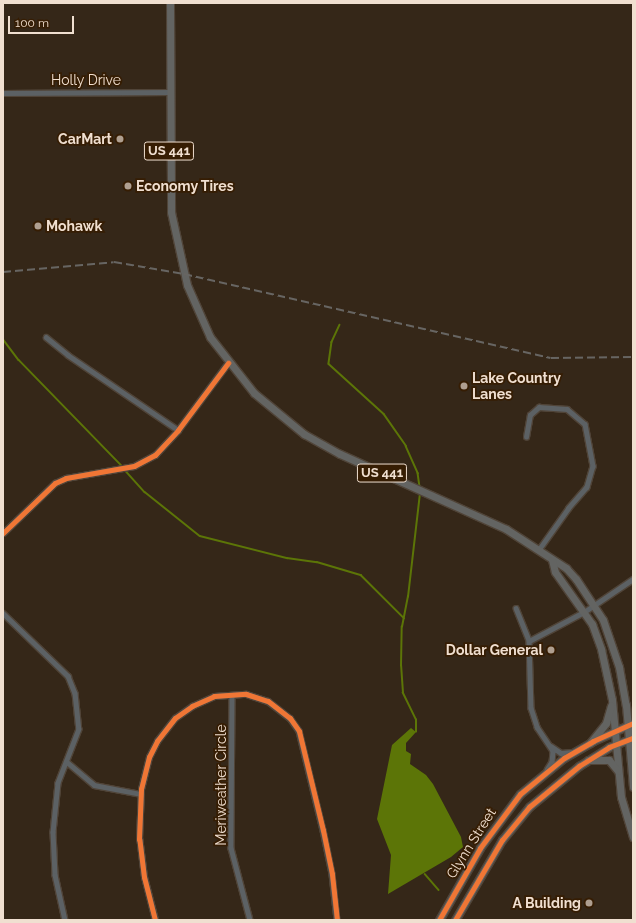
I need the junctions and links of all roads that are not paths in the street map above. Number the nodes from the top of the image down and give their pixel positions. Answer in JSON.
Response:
{"nodes":[{"id":1,"x":170,"y":3,"type":"edge"},
{"id":2,"x":170,"y":92,"type":"junction"},
{"id":3,"x":3,"y":93,"type":"edge"},
{"id":4,"x":46,"y":337,"type":"dead end"},
{"id":5,"x":228,"y":363,"type":"junction"},
{"id":6,"x":178,"y":430,"type":"junction"},
{"id":7,"x":526,"y":437,"type":"dead end"},
{"id":8,"x":3,"y":533,"type":"edge"},
{"id":9,"x":539,"y":550,"type":"junction"},
{"id":10,"x":552,"y":560,"type":"junction"},
{"id":11,"x":633,"y":580,"type":"edge"},
{"id":12,"x":594,"y":605,"type":"junction"},
{"id":13,"x":516,"y":608,"type":"dead end"},
{"id":14,"x":584,"y":612,"type":"junction"},
{"id":15,"x":3,"y":613,"type":"edge"},
{"id":16,"x":529,"y":641,"type":"junction"},
{"id":17,"x":624,"y":692,"type":"junction"},
{"id":18,"x":232,"y":695,"type":"junction"},
{"id":19,"x":612,"y":700,"type":"junction"},
{"id":20,"x":633,"y":704,"type":"edge"},
{"id":21,"x":630,"y":724,"type":"edge"},
{"id":22,"x":615,"y":730,"type":"junction"},
{"id":23,"x":631,"y":739,"type":"edge"},
{"id":24,"x":590,"y":743,"type":"junction"},
{"id":25,"x":616,"y":743,"type":"junction"},
{"id":26,"x":551,"y":746,"type":"junction"},
{"id":27,"x":632,"y":751,"type":"edge"},
{"id":28,"x":574,"y":752,"type":"junction"},
{"id":29,"x":588,"y":760,"type":"junction"},
{"id":30,"x":67,"y":762,"type":"junction"},
{"id":31,"x":546,"y":771,"type":"junction"},
{"id":32,"x":618,"y":773,"type":"junction"},
{"id":33,"x":633,"y":787,"type":"edge"},
{"id":34,"x":141,"y":794,"type":"junction"},
{"id":35,"x":633,"y":836,"type":"edge"},
{"id":36,"x":65,"y":920,"type":"edge"},
{"id":37,"x":155,"y":920,"type":"edge"},
{"id":38,"x":250,"y":920,"type":"edge"},
{"id":39,"x":337,"y":920,"type":"edge"},
{"id":40,"x":439,"y":920,"type":"edge"},
{"id":41,"x":455,"y":920,"type":"edge"}],
"edges":[{"from":1,"to":2,"type":"highway","number":"US 441"},
{"from":2,"to":3,"type":"street","name":"Holly Drive"},
{"from":2,"to":5,"type":"highway","number":"US 441"},
{"from":4,"to":6,"type":"street"},
{"from":5,"to":6,"type":"street"},
{"from":5,"to":9,"type":"highway","number":"US 441"},
{"from":6,"to":8,"type":"street"},
{"from":7,"to":9,"type":"street"},
{"from":9,"to":10,"type":"highway","number":"US 441"},
{"from":10,"to":12,"type":"highway","number":"US 441"},
{"from":10,"to":14,"type":"highway"},
{"from":11,"to":12,"type":"street"},
{"from":12,"to":14,"type":"street"},
{"from":12,"to":17,"type":"highway","number":"US 441"},
{"from":13,"to":16,"type":"street"},
{"from":14,"to":16,"type":"street"},
{"from":14,"to":19,"type":"highway"},
{"from":15,"to":30,"type":"street"},
{"from":16,"to":26,"type":"street"},
{"from":17,"to":20,"type":"highway"},
{"from":17,"to":21,"type":"highway","number":"US 441"},
{"from":18,"to":34,"type":"street"},
{"from":18,"to":38,"type":"street","name":"Meriweather Circle"},
{"from":18,"to":39,"type":"street"},
{"from":19,"to":22,"type":"highway"},
{"from":19,"to":24,"type":"highway"},
{"from":21,"to":22,"type":"main road","name":"Glynn Street"},
{"from":21,"to":23,"type":"highway","number":"US 441"},
{"from":22,"to":24,"type":"main road","name":"Glynn Street"},
{"from":22,"to":25,"type":"highway"},
{"from":23,"to":25,"type":"main road","name":"Glynn Street"},
{"from":23,"to":27,"type":"highway","number":"US 441"},
{"from":24,"to":28,"type":"main road","name":"Glynn Street"},
{"from":25,"to":29,"type":"main road","name":"Glynn Street"},
{"from":25,"to":32,"type":"highway"},
{"from":26,"to":28,"type":"street"},
{"from":26,"to":31,"type":"street"},
{"from":27,"to":33,"type":"highway","number":"US 441"},
{"from":28,"to":31,"type":"main road","name":"Glynn Street"},
{"from":29,"to":32,"type":"highway"},
{"from":29,"to":41,"type":"main road","name":"Glynn Street"},
{"from":30,"to":34,"type":"street"},
{"from":30,"to":36,"type":"street"},
{"from":31,"to":40,"type":"main road","name":"Glynn Street"},
{"from":32,"to":35,"type":"highway"},
{"from":34,"to":37,"type":"street"}]}
